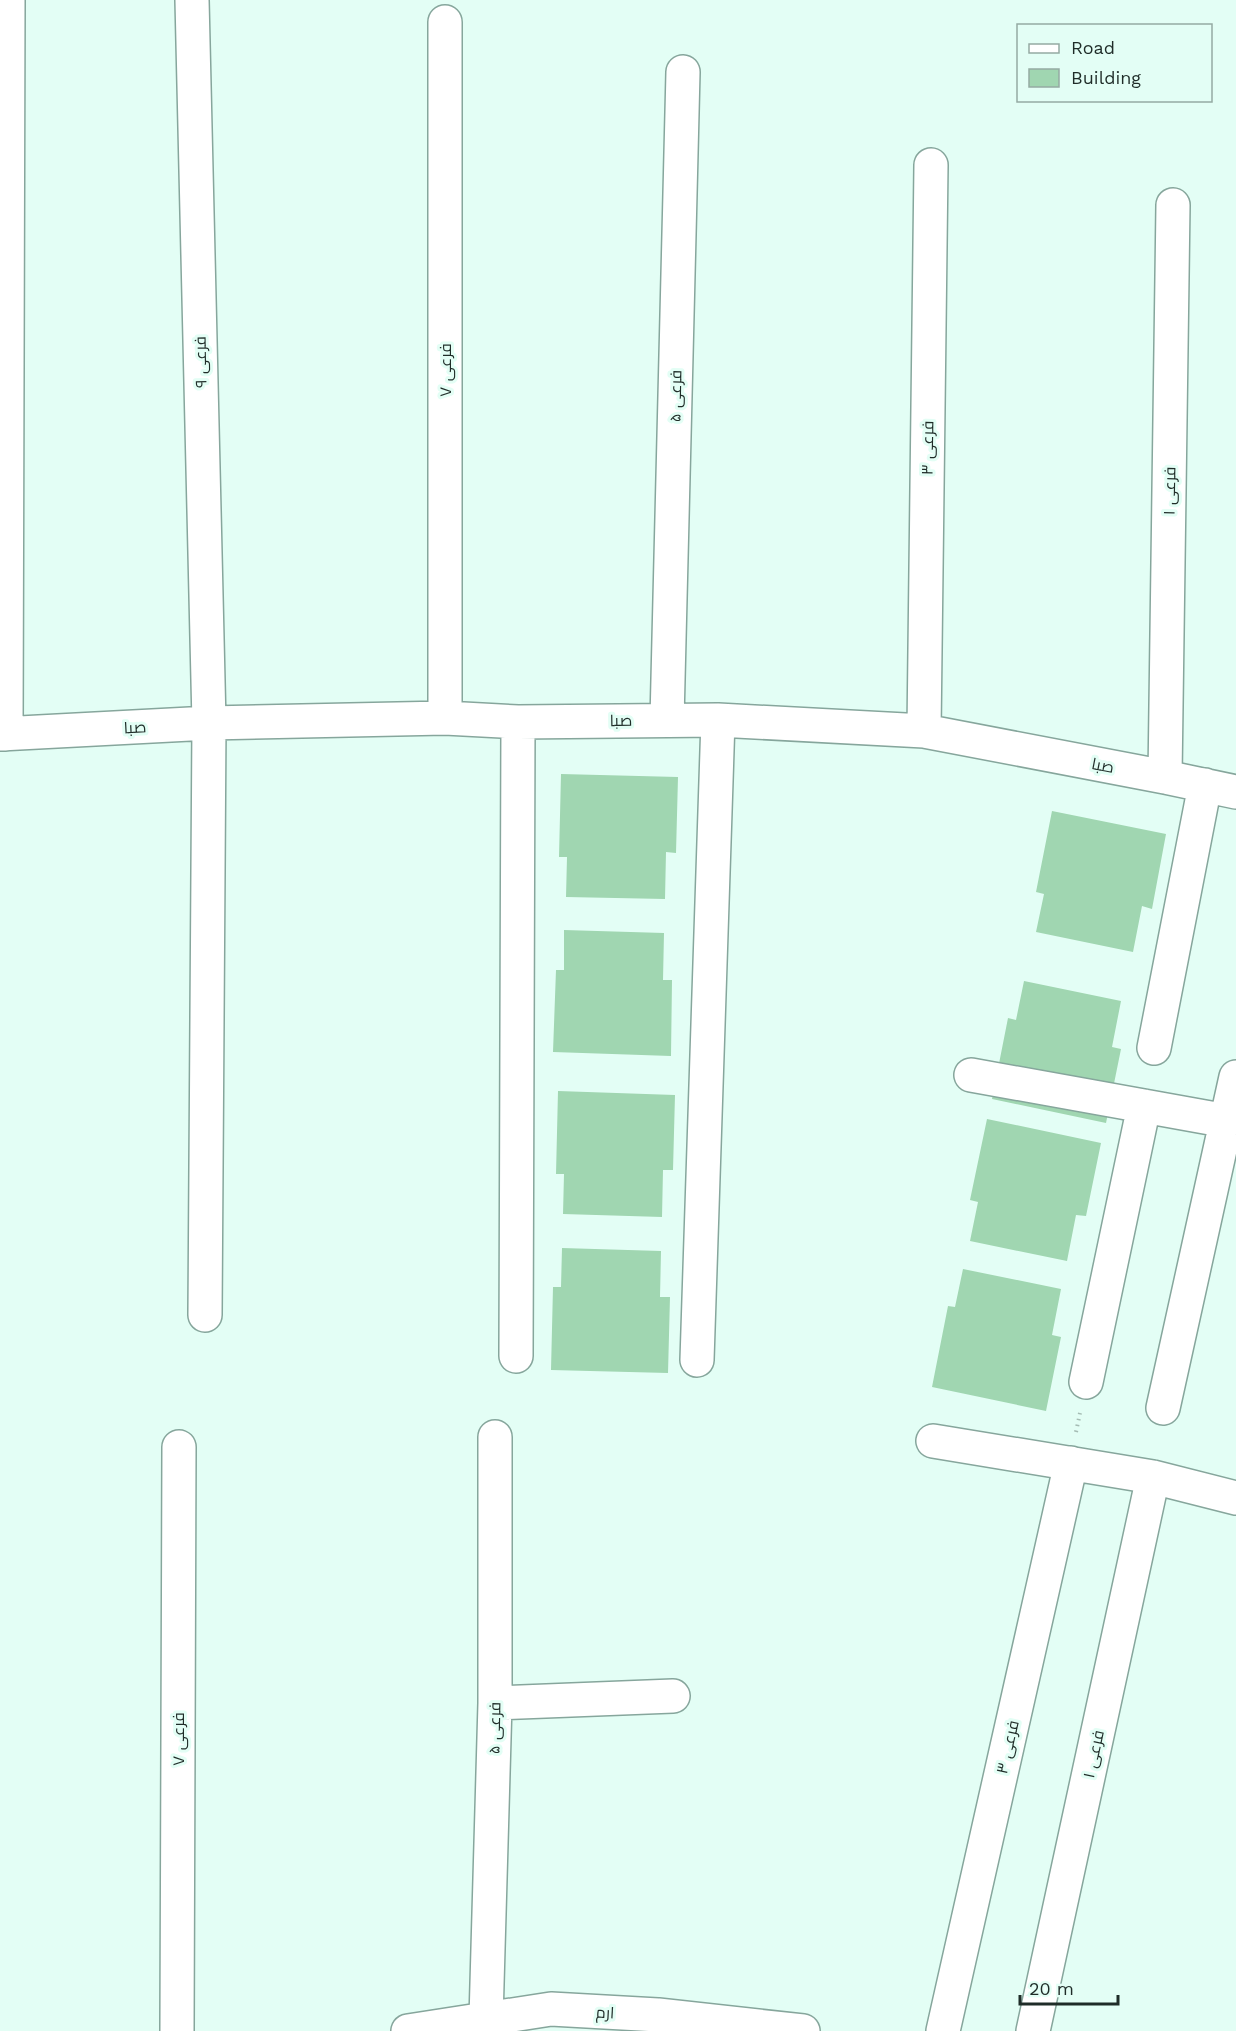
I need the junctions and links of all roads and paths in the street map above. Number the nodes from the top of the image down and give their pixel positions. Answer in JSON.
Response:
{"nodes":[{"id":1,"x":8,"y":0,"type":"edge"},
{"id":2,"x":192,"y":0,"type":"edge"},
{"id":3,"x":446,"y":22,"type":"dead end"},
{"id":4,"x":683,"y":72,"type":"dead end"},
{"id":5,"x":931,"y":165,"type":"dead end"},
{"id":6,"x":1173,"y":205,"type":"dead end"},
{"id":7,"x":445,"y":718,"type":"junction"},
{"id":8,"x":667,"y":720,"type":"junction"},
{"id":9,"x":718,"y":720,"type":"junction"},
{"id":10,"x":518,"y":722,"type":"junction"},
{"id":11,"x":209,"y":723,"type":"junction"},
{"id":12,"x":924,"y":731,"type":"junction"},
{"id":13,"x":3,"y":734,"type":"edge"},
{"id":14,"x":1165,"y":777,"type":"junction"},
{"id":15,"x":1204,"y":785,"type":"junction"},
{"id":16,"x":1236,"y":792,"type":"edge"},
{"id":17,"x":1154,"y":1048,"type":"dead end"},
{"id":18,"x":971,"y":1075,"type":"dead end"},
{"id":19,"x":1236,"y":1077,"type":"edge"},
{"id":20,"x":1144,"y":1106,"type":"junction"},
{"id":21,"x":1227,"y":1121,"type":"junction"},
{"id":22,"x":205,"y":1315,"type":"dead end"},
{"id":23,"x":516,"y":1356,"type":"dead end"},
{"id":24,"x":697,"y":1360,"type":"dead end"},
{"id":25,"x":1086,"y":1382,"type":"joint"},
{"id":26,"x":1162,"y":1408,"type":"dead end"},
{"id":27,"x":495,"y":1437,"type":"dead end"},
{"id":28,"x":933,"y":1441,"type":"dead end"},
{"id":29,"x":179,"y":1447,"type":"dead end"},
{"id":30,"x":1071,"y":1463,"type":"junction"},
{"id":31,"x":1153,"y":1477,"type":"junction"},
{"id":32,"x":1236,"y":1498,"type":"edge"},
{"id":33,"x":673,"y":1696,"type":"dead end"},
{"id":34,"x":495,"y":1703,"type":"junction"},
{"id":35,"x":486,"y":2019,"type":"junction"},
{"id":36,"x":550,"y":2020,"type":"edge"},
{"id":37,"x":177,"y":2031,"type":"edge"},
{"id":38,"x":408,"y":2031,"type":"edge"},
{"id":39,"x":800,"y":2031,"type":"edge"},
{"id":40,"x":943,"y":2031,"type":"edge"},
{"id":41,"x":1033,"y":2031,"type":"edge"}],
"edges":[{"from":1,"to":13,"type":"street"},
{"from":2,"to":11,"type":"street","name":"فرعی ۹"},
{"from":3,"to":7,"type":"street","name":"فرعی ۷"},
{"from":4,"to":8,"type":"street","name":"فرعی ۵"},
{"from":5,"to":12,"type":"street","name":"فرعی ۳"},
{"from":6,"to":14,"type":"street","name":"فرعی ۱"},
{"from":7,"to":10,"type":"street","name":"صبا"},
{"from":7,"to":11,"type":"street","name":"صبا"},
{"from":8,"to":9,"type":"street","name":"صبا"},
{"from":8,"to":10,"type":"street","name":"صبا"},
{"from":9,"to":12,"type":"street","name":"صبا"},
{"from":9,"to":24,"type":"street"},
{"from":10,"to":23,"type":"street"},
{"from":11,"to":13,"type":"street","name":"صبا"},
{"from":11,"to":22,"type":"street","name":"فرعی ۹"},
{"from":12,"to":14,"type":"street","name":"صبا"},
{"from":14,"to":15,"type":"street","name":"صبا"},
{"from":15,"to":16,"type":"street","name":"صبا"},
{"from":15,"to":17,"type":"street"},
{"from":18,"to":20,"type":"street"},
{"from":19,"to":21,"type":"street"},
{"from":20,"to":21,"type":"street"},
{"from":20,"to":25,"type":"street"},
{"from":21,"to":26,"type":"street"},
{"from":25,"to":30,"type":"path"},
{"from":27,"to":34,"type":"street","name":"فرعی ۵"},
{"from":28,"to":30,"type":"street"},
{"from":29,"to":37,"type":"street","name":"فرعی ۷"},
{"from":30,"to":31,"type":"street"},
{"from":30,"to":40,"type":"street","name":"فرعی ۳"},
{"from":31,"to":32,"type":"street"},
{"from":31,"to":41,"type":"street","name":"فرعی ۱"},
{"from":33,"to":34,"type":"street"},
{"from":34,"to":35,"type":"street","name":"فرعی ۵"},
{"from":35,"to":36,"type":"street","name":"ارم"},
{"from":35,"to":38,"type":"street","name":"ارم"},
{"from":36,"to":39,"type":"street","name":"ارم"}]}
